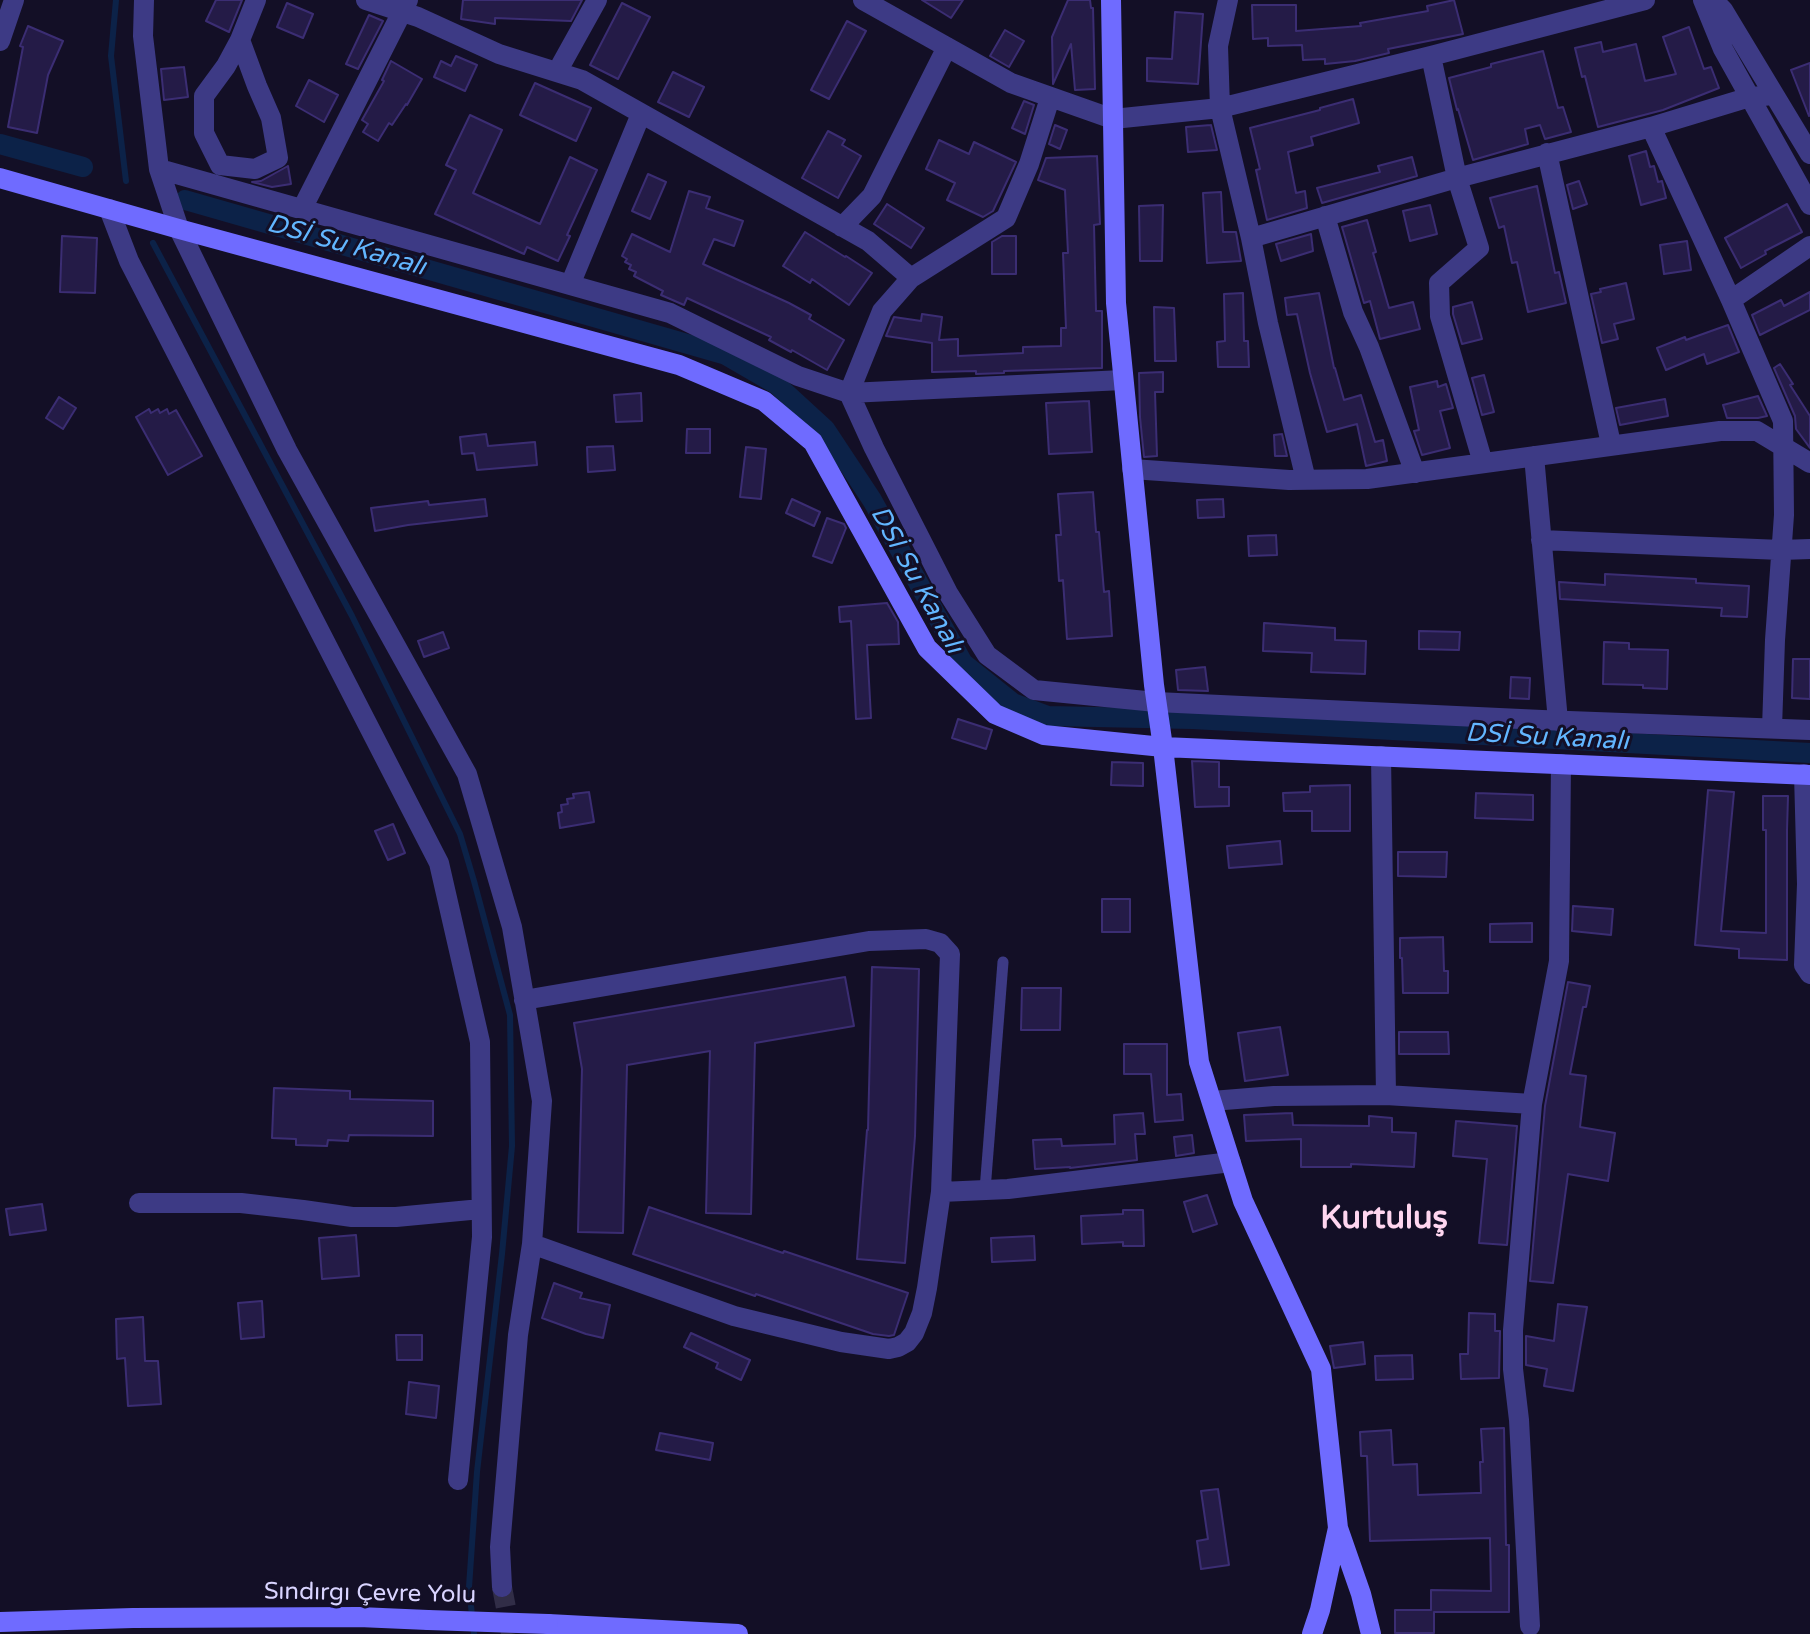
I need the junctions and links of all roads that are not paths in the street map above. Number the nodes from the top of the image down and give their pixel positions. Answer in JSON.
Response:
{"nodes":[{"id":1,"x":14,"y":0,"type":"edge"},
{"id":2,"x":144,"y":0,"type":"edge"},
{"id":3,"x":256,"y":0,"type":"edge"},
{"id":4,"x":366,"y":0,"type":"edge"},
{"id":5,"x":597,"y":0,"type":"edge"},
{"id":6,"x":863,"y":0,"type":"edge"},
{"id":7,"x":1111,"y":0,"type":"edge"},
{"id":8,"x":1228,"y":0,"type":"edge"},
{"id":9,"x":1645,"y":0,"type":"edge"},
{"id":10,"x":1703,"y":0,"type":"edge"},
{"id":11,"x":1713,"y":0,"type":"edge"},
{"id":12,"x":405,"y":6,"type":"edge"},
{"id":13,"x":240,"y":40,"type":"junction"},
{"id":14,"x":0,"y":41,"type":"edge"},
{"id":15,"x":947,"y":47,"type":"junction"},
{"id":16,"x":1431,"y":56,"type":"junction"},
{"id":17,"x":557,"y":72,"type":"junction"},
{"id":18,"x":1774,"y":95,"type":"junction"},
{"id":19,"x":1750,"y":97,"type":"junction"},
{"id":20,"x":1050,"y":98,"type":"junction"},
{"id":21,"x":1220,"y":108,"type":"junction"},
{"id":22,"x":641,"y":114,"type":"junction"},
{"id":23,"x":1113,"y":119,"type":"junction"},
{"id":24,"x":1651,"y":127,"type":"junction"},
{"id":25,"x":1547,"y":153,"type":"junction"},
{"id":26,"x":1810,"y":154,"type":"edge"},
{"id":27,"x":159,"y":169,"type":"junction"},
{"id":28,"x":0,"y":178,"type":"edge"},
{"id":29,"x":1457,"y":178,"type":"junction"},
{"id":30,"x":1810,"y":205,"type":"edge"},
{"id":31,"x":109,"y":209,"type":"junction"},
{"id":32,"x":302,"y":209,"type":"junction"},
{"id":33,"x":1325,"y":216,"type":"junction"},
{"id":34,"x":842,"y":227,"type":"junction"},
{"id":35,"x":179,"y":229,"type":"junction"},
{"id":36,"x":1251,"y":238,"type":"junction"},
{"id":37,"x":1810,"y":246,"type":"edge"},
{"id":38,"x":911,"y":278,"type":"junction"},
{"id":39,"x":570,"y":285,"type":"junction"},
{"id":40,"x":1731,"y":300,"type":"junction"},
{"id":41,"x":1123,"y":380,"type":"junction"},
{"id":42,"x":849,"y":393,"type":"junction"},
{"id":43,"x":1611,"y":444,"type":"junction"},
{"id":44,"x":1783,"y":445,"type":"junction"},
{"id":45,"x":1534,"y":456,"type":"junction"},
{"id":46,"x":1483,"y":463,"type":"junction"},
{"id":47,"x":1810,"y":463,"type":"edge"},
{"id":48,"x":1132,"y":469,"type":"junction"},
{"id":49,"x":1415,"y":473,"type":"junction"},
{"id":50,"x":1306,"y":480,"type":"junction"},
{"id":51,"x":1541,"y":540,"type":"junction"},
{"id":52,"x":1810,"y":549,"type":"edge"},
{"id":53,"x":1781,"y":550,"type":"junction"},
{"id":54,"x":1156,"y":702,"type":"junction"},
{"id":55,"x":1558,"y":721,"type":"junction"},
{"id":56,"x":1772,"y":728,"type":"junction"},
{"id":57,"x":1810,"y":730,"type":"edge"},
{"id":58,"x":1163,"y":747,"type":"junction"},
{"id":59,"x":1381,"y":756,"type":"junction"},
{"id":60,"x":1561,"y":764,"type":"junction"},
{"id":61,"x":1807,"y":774,"type":"edge"},
{"id":62,"x":1809,"y":885,"type":"edge"},
{"id":63,"x":1003,"y":962,"type":"dead end"},
{"id":64,"x":1810,"y":974,"type":"edge"},
{"id":65,"x":524,"y":1000,"type":"junction"},
{"id":66,"x":1386,"y":1095,"type":"junction"},
{"id":67,"x":1212,"y":1101,"type":"junction"},
{"id":68,"x":1532,"y":1104,"type":"junction"},
{"id":69,"x":1231,"y":1162,"type":"junction"},
{"id":70,"x":985,"y":1190,"type":"junction"},
{"id":71,"x":941,"y":1192,"type":"junction"},
{"id":72,"x":139,"y":1203,"type":"dead end"},
{"id":73,"x":481,"y":1209,"type":"junction"},
{"id":74,"x":532,"y":1244,"type":"junction"},
{"id":75,"x":458,"y":1480,"type":"dead end"},
{"id":76,"x":1338,"y":1528,"type":"junction"},
{"id":77,"x":502,"y":1587,"type":"tunnel mouth"},
{"id":78,"x":0,"y":1622,"type":"edge"},
{"id":79,"x":1530,"y":1626,"type":"dead end"},
{"id":80,"x":738,"y":1634,"type":"edge"},
{"id":81,"x":1312,"y":1634,"type":"edge"},
{"id":82,"x":1371,"y":1634,"type":"edge"}],
"edges":[{"from":1,"to":14,"type":"street"},
{"from":2,"to":27,"type":"street"},
{"from":3,"to":13,"type":"street"},
{"from":4,"to":12,"type":"street"},
{"from":5,"to":17,"type":"street"},
{"from":6,"to":15,"type":"street"},
{"from":7,"to":23,"type":"street"},
{"from":8,"to":21,"type":"street"},
{"from":9,"to":16,"type":"street"},
{"from":10,"to":19,"type":"street"},
{"from":11,"to":18,"type":"street"},
{"from":12,"to":17,"type":"street"},
{"from":12,"to":32,"type":"street"},
{"from":13,"to":13,"type":"street"},
{"from":15,"to":20,"type":"street"},
{"from":15,"to":34,"type":"street"},
{"from":16,"to":21,"type":"street"},
{"from":16,"to":29,"type":"street"},
{"from":17,"to":22,"type":"street"},
{"from":18,"to":19,"type":"street"},
{"from":18,"to":26,"type":"street"},
{"from":19,"to":24,"type":"street"},
{"from":19,"to":30,"type":"street"},
{"from":20,"to":23,"type":"street"},
{"from":20,"to":38,"type":"street"},
{"from":21,"to":23,"type":"street"},
{"from":21,"to":36,"type":"street"},
{"from":22,"to":34,"type":"street"},
{"from":22,"to":39,"type":"street"},
{"from":23,"to":41,"type":"street"},
{"from":24,"to":25,"type":"street"},
{"from":24,"to":40,"type":"street"},
{"from":25,"to":29,"type":"street"},
{"from":25,"to":43,"type":"street"},
{"from":27,"to":32,"type":"street"},
{"from":27,"to":35,"type":"street"},
{"from":28,"to":31,"type":"street"},
{"from":29,"to":33,"type":"street"},
{"from":29,"to":46,"type":"street"},
{"from":31,"to":35,"type":"street"},
{"from":31,"to":73,"type":"street"},
{"from":32,"to":39,"type":"street"},
{"from":33,"to":36,"type":"street"},
{"from":33,"to":49,"type":"street"},
{"from":34,"to":38,"type":"street"},
{"from":35,"to":58,"type":"street"},
{"from":35,"to":65,"type":"street"},
{"from":36,"to":50,"type":"street"},
{"from":37,"to":40,"type":"street"},
{"from":38,"to":42,"type":"street"},
{"from":39,"to":42,"type":"street"},
{"from":40,"to":44,"type":"street"},
{"from":41,"to":42,"type":"street"},
{"from":41,"to":48,"type":"street"},
{"from":42,"to":54,"type":"street"},
{"from":43,"to":44,"type":"street"},
{"from":43,"to":45,"type":"street"},
{"from":44,"to":47,"type":"street"},
{"from":44,"to":53,"type":"street"},
{"from":45,"to":46,"type":"street"},
{"from":45,"to":51,"type":"street"},
{"from":46,"to":49,"type":"street"},
{"from":48,"to":50,"type":"street"},
{"from":48,"to":54,"type":"street"},
{"from":49,"to":50,"type":"street"},
{"from":51,"to":53,"type":"street"},
{"from":51,"to":55,"type":"street"},
{"from":52,"to":53,"type":"street"},
{"from":53,"to":56,"type":"street"},
{"from":54,"to":55,"type":"street"},
{"from":54,"to":58,"type":"street"},
{"from":55,"to":56,"type":"street"},
{"from":56,"to":57,"type":"street"},
{"from":58,"to":59,"type":"street"},
{"from":58,"to":67,"type":"street"},
{"from":59,"to":60,"type":"street"},
{"from":59,"to":66,"type":"street"},
{"from":60,"to":61,"type":"street"},
{"from":60,"to":68,"type":"street"},
{"from":61,"to":62,"type":"street"},
{"from":62,"to":64,"type":"street"},
{"from":63,"to":70,"type":"lane"},
{"from":65,"to":71,"type":"street"},
{"from":65,"to":74,"type":"street"},
{"from":66,"to":67,"type":"street"},
{"from":66,"to":68,"type":"street"},
{"from":67,"to":69,"type":"street"},
{"from":68,"to":79,"type":"street"},
{"from":69,"to":70,"type":"street"},
{"from":69,"to":76,"type":"street"},
{"from":70,"to":71,"type":"street"},
{"from":71,"to":74,"type":"street"},
{"from":72,"to":73,"type":"street"},
{"from":73,"to":75,"type":"street"},
{"from":74,"to":77,"type":"street"},
{"from":76,"to":81,"type":"street"},
{"from":76,"to":82,"type":"street"},
{"from":78,"to":80,"type":"street","name":"Sındırgı Çevre Yolu","bridge":true}]}
